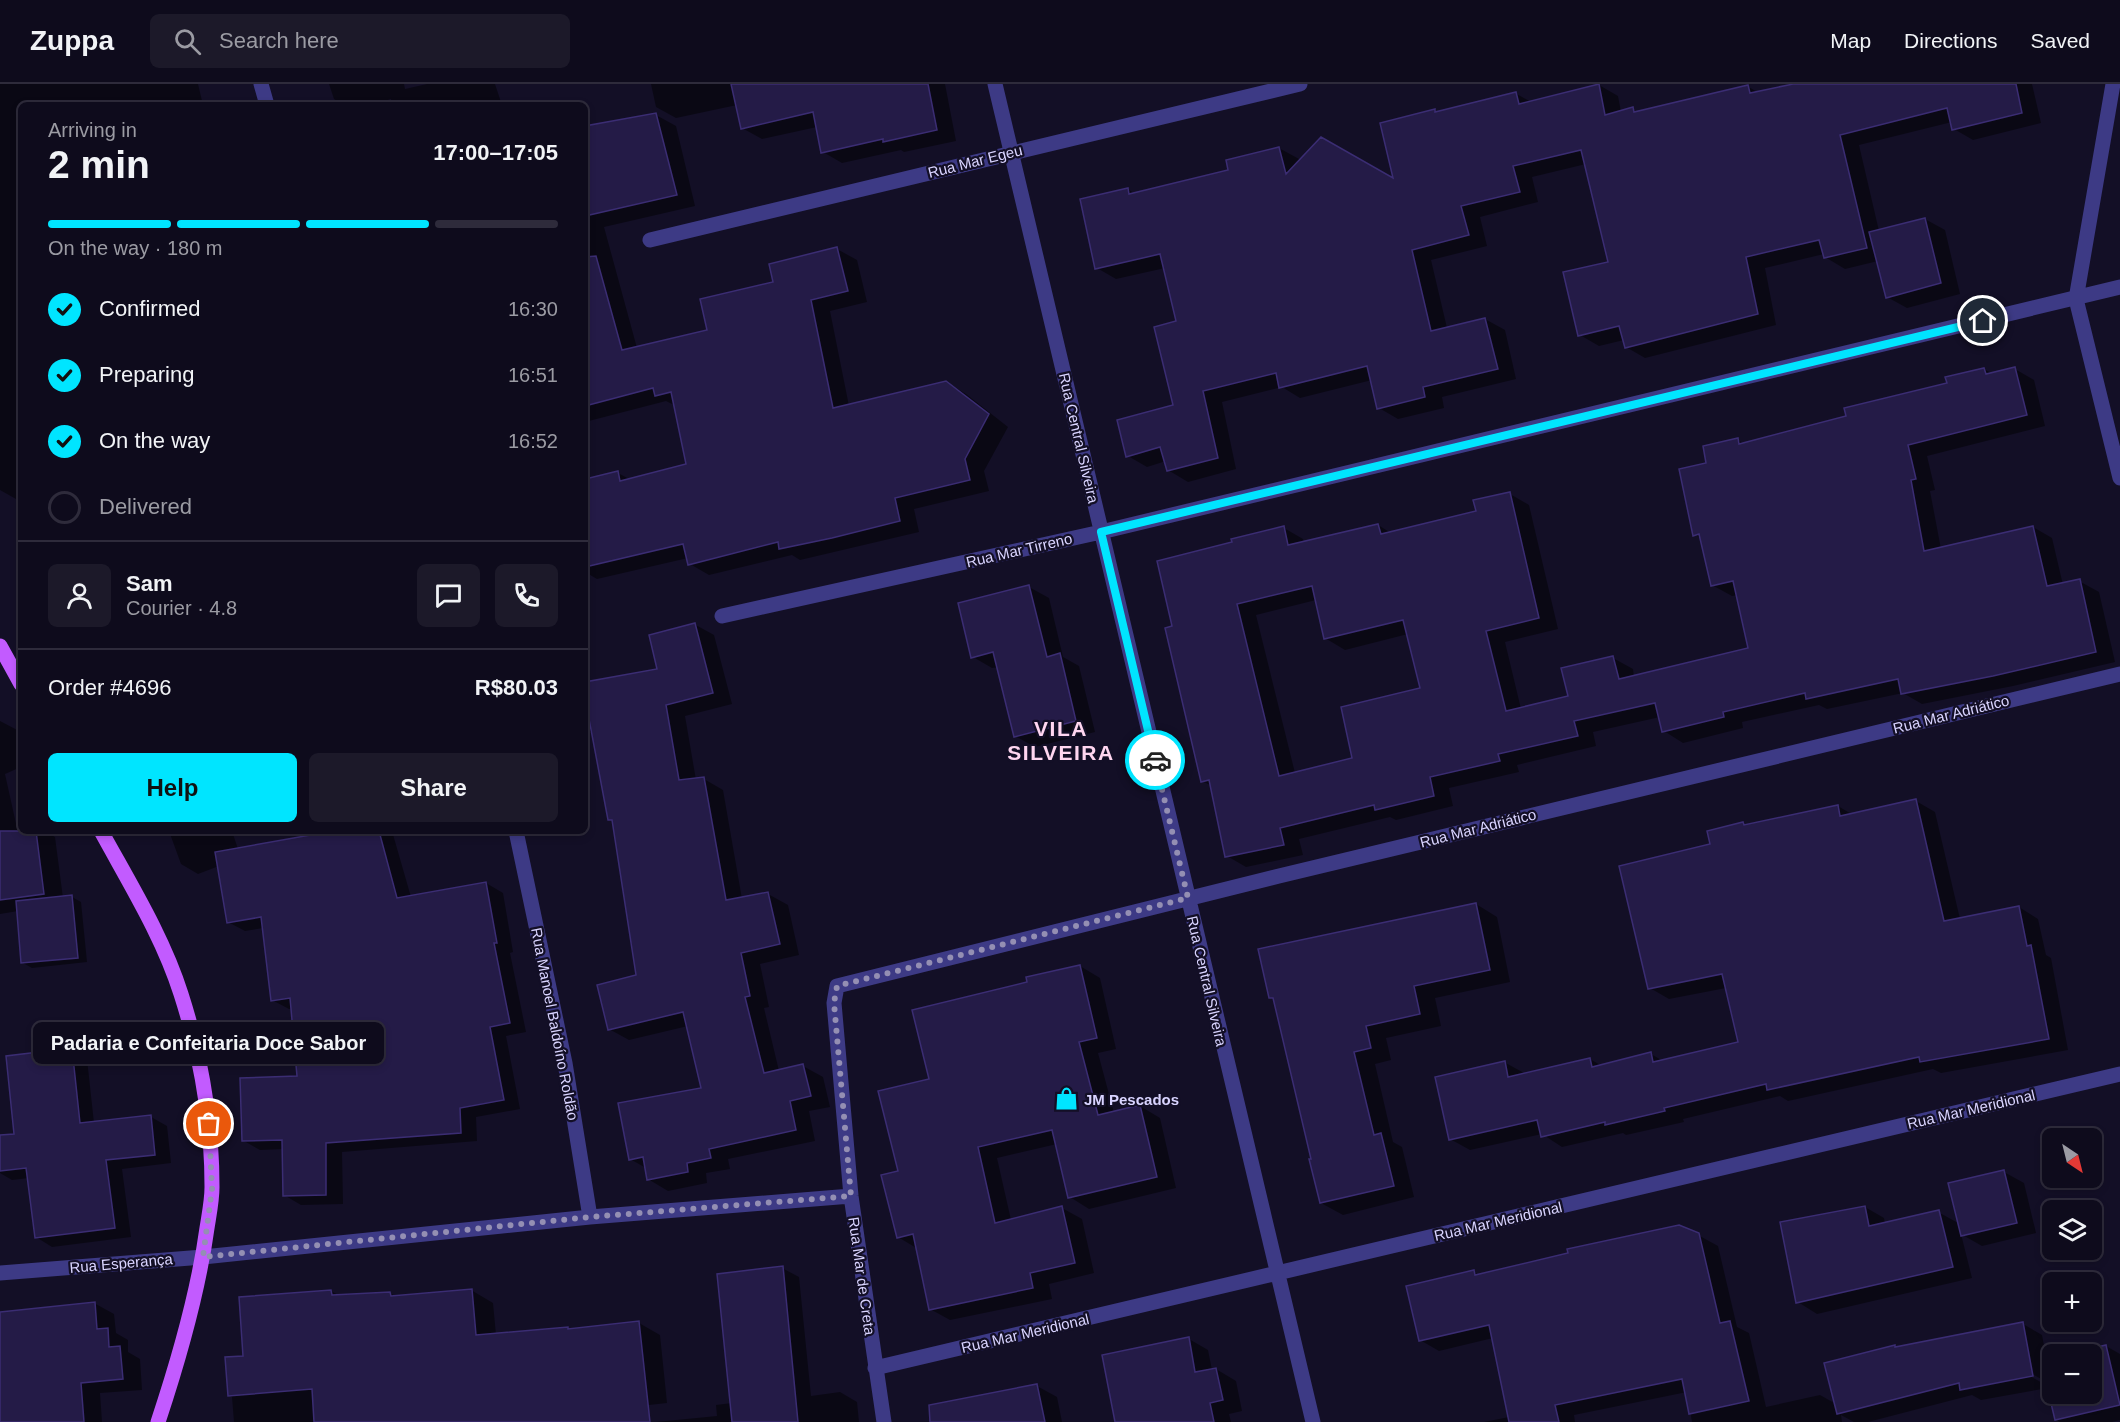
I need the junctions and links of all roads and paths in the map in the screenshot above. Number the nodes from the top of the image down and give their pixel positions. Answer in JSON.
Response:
{"nodes":[{"id":1,"x":261,"y":84,"type":"edge"},
{"id":2,"x":995,"y":84,"type":"edge"},
{"id":3,"x":1300,"y":84,"type":"edge"},
{"id":4,"x":2113,"y":84,"type":"edge"},
{"id":5,"x":266,"y":102,"type":"edge"},
{"id":6,"x":1011,"y":152,"type":"junction"},
{"id":7,"x":650,"y":240,"type":"dead end"},
{"id":8,"x":2120,"y":288,"type":"edge"},
{"id":9,"x":2076,"y":299,"type":"junction"},
{"id":10,"x":2120,"y":478,"type":"edge"},
{"id":11,"x":1101,"y":532,"type":"junction"},
{"id":12,"x":723,"y":616,"type":"dead end"},
{"id":13,"x":0,"y":646,"type":"edge"},
{"id":14,"x":2120,"y":674,"type":"edge"},
{"id":15,"x":18,"y":679,"type":"edge"},
{"id":16,"x":103,"y":834,"type":"edge"},
{"id":17,"x":517,"y":834,"type":"edge"},
{"id":18,"x":1188,"y":898,"type":"junction"},
{"id":19,"x":837,"y":986,"type":"joint"},
{"id":20,"x":2120,"y":1074,"type":"edge"},
{"id":21,"x":851,"y":1196,"type":"junction"},
{"id":22,"x":590,"y":1217,"type":"junction"},
{"id":23,"x":203,"y":1257,"type":"junction"},
{"id":24,"x":0,"y":1273,"type":"edge"},
{"id":25,"x":1276,"y":1273,"type":"junction"},
{"id":26,"x":875,"y":1368,"type":"junction"},
{"id":27,"x":158,"y":1422,"type":"edge"},
{"id":28,"x":884,"y":1422,"type":"edge"},
{"id":29,"x":1313,"y":1422,"type":"edge"}],
"edges":[{"from":1,"to":5,"type":"street"},
{"from":2,"to":6,"type":"street","name":"Rua Central Silveira"},
{"from":3,"to":6,"type":"street","name":"Rua Mar Egeu"},
{"from":4,"to":9,"type":"street"},
{"from":6,"to":7,"type":"street","name":"Rua Mar Egeu"},
{"from":6,"to":11,"type":"street","name":"Rua Central Silveira"},
{"from":8,"to":9,"type":"street","name":"Rua Mar Tirreno"},
{"from":9,"to":10,"type":"street"},
{"from":9,"to":11,"type":"street","name":"Rua Mar Tirreno"},
{"from":11,"to":12,"type":"street","name":"Rua Mar Tirreno"},
{"from":11,"to":18,"type":"street","name":"Rua Central Silveira"},
{"from":13,"to":15,"type":"main road"},
{"from":14,"to":18,"type":"street","name":"Rua Mar Adriático"},
{"from":16,"to":23,"type":"main road"},
{"from":17,"to":22,"type":"street","name":"Rua Manoel Baldoíno Roldão"},
{"from":18,"to":19,"type":"street","name":"Rua Mar Adriático"},
{"from":18,"to":25,"type":"street","name":"Rua Central Silveira"},
{"from":19,"to":21,"type":"street","name":"Rua Mar de Creta"},
{"from":20,"to":25,"type":"street","name":"Rua Mar Meridional"},
{"from":21,"to":22,"type":"street","name":"Rua Esperança"},
{"from":21,"to":26,"type":"street","name":"Rua Mar de Creta"},
{"from":22,"to":23,"type":"street","name":"Rua Esperança"},
{"from":23,"to":24,"type":"street","name":"Rua Esperança"},
{"from":23,"to":27,"type":"main road"},
{"from":25,"to":26,"type":"street","name":"Rua Mar Meridional"},
{"from":25,"to":29,"type":"street","name":"Rua Central Silveira"},
{"from":26,"to":28,"type":"street","name":"Rua Mar de Creta"}]}
